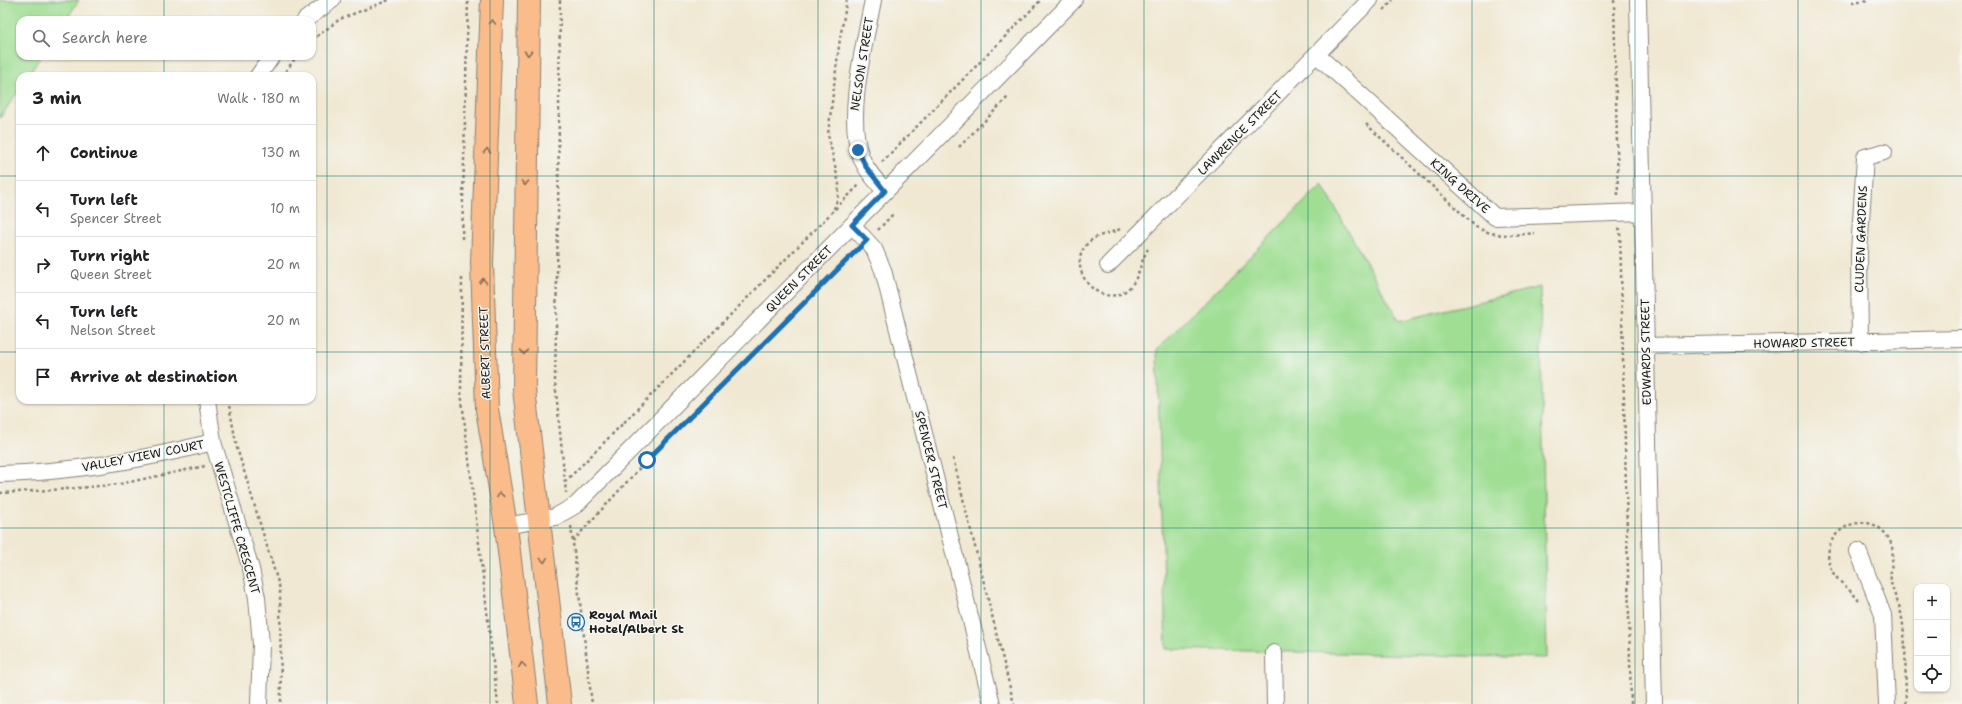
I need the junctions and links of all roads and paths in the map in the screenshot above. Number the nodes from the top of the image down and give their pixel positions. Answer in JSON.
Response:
{"nodes":[{"id":1,"x":332,"y":0,"type":"edge"},
{"id":2,"x":389,"y":0,"type":"edge"},
{"id":3,"x":468,"y":0,"type":"edge"},
{"id":4,"x":492,"y":0,"type":"edge"},
{"id":5,"x":529,"y":0,"type":"edge"},
{"id":6,"x":560,"y":0,"type":"edge"},
{"id":7,"x":848,"y":0,"type":"edge"},
{"id":8,"x":873,"y":0,"type":"edge"},
{"id":9,"x":1041,"y":0,"type":"edge"},
{"id":10,"x":1074,"y":0,"type":"edge"},
{"id":11,"x":1370,"y":0,"type":"edge"},
{"id":12,"x":1614,"y":0,"type":"edge"},
{"id":13,"x":1638,"y":0,"type":"edge"},
{"id":14,"x":1868,"y":0,"type":"edge"},
{"id":15,"x":1852,"y":2,"type":"dead end"},
{"id":16,"x":310,"y":16,"type":"edge"},
{"id":17,"x":316,"y":37,"type":"edge"},
{"id":18,"x":1317,"y":55,"type":"junction"},
{"id":19,"x":269,"y":60,"type":"edge"},
{"id":20,"x":295,"y":60,"type":"edge"},
{"id":21,"x":261,"y":72,"type":"edge"},
{"id":22,"x":285,"y":72,"type":"edge"},
{"id":23,"x":1009,"y":96,"type":"dead end"},
{"id":24,"x":959,"y":147,"type":"dead end"},
{"id":25,"x":1884,"y":152,"type":"dead end"},
{"id":26,"x":871,"y":174,"type":"junction"},
{"id":27,"x":885,"y":191,"type":"junction"},
{"id":28,"x":1610,"y":196,"type":"dead end"},
{"id":29,"x":833,"y":212,"type":"junction"},
{"id":30,"x":1643,"y":212,"type":"junction"},
{"id":31,"x":893,"y":214,"type":"dead end"},
{"id":32,"x":852,"y":225,"type":"junction"},
{"id":33,"x":1620,"y":229,"type":"dead end"},
{"id":34,"x":867,"y":240,"type":"junction"},
{"id":35,"x":462,"y":242,"type":"dead end"},
{"id":36,"x":1108,"y":265,"type":"dead end"},
{"id":37,"x":462,"y":273,"type":"dead end"},
{"id":38,"x":1962,"y":339,"type":"edge"},
{"id":39,"x":1860,"y":342,"type":"junction"},
{"id":40,"x":1646,"y":346,"type":"junction"},
{"id":41,"x":208,"y":404,"type":"edge"},
{"id":42,"x":229,"y":404,"type":"edge"},
{"id":43,"x":234,"y":436,"type":"dead end"},
{"id":44,"x":213,"y":442,"type":"junction"},
{"id":45,"x":953,"y":458,"type":"dead end"},
{"id":46,"x":219,"y":462,"type":"junction"},
{"id":47,"x":0,"y":474,"type":"edge"},
{"id":48,"x":565,"y":483,"type":"junction"},
{"id":49,"x":0,"y":493,"type":"edge"},
{"id":50,"x":568,"y":510,"type":"junction"},
{"id":51,"x":539,"y":521,"type":"junction"},
{"id":52,"x":506,"y":526,"type":"junction"},
{"id":53,"x":1842,"y":528,"type":"dead end"},
{"id":54,"x":573,"y":542,"type":"junction"},
{"id":55,"x":1858,"y":551,"type":"dead end"},
{"id":56,"x":1861,"y":604,"type":"dead end"},
{"id":57,"x":1274,"y":653,"type":"dead end"},
{"id":58,"x":259,"y":704,"type":"edge"},
{"id":59,"x":498,"y":704,"type":"edge"},
{"id":60,"x":527,"y":704,"type":"edge"},
{"id":61,"x":560,"y":704,"type":"edge"},
{"id":62,"x":592,"y":704,"type":"edge"},
{"id":63,"x":992,"y":704,"type":"edge"},
{"id":64,"x":1014,"y":704,"type":"edge"},
{"id":65,"x":1275,"y":704,"type":"edge"},
{"id":66,"x":1631,"y":704,"type":"edge"},
{"id":67,"x":1654,"y":704,"type":"edge"},
{"id":68,"x":1887,"y":704,"type":"edge"}],
"edges":[{"from":1,"to":16,"type":"street"},
{"from":2,"to":17,"type":"path"},
{"from":3,"to":35,"type":"path"},
{"from":52,"to":4,"type":"highway","name":"ALBERT STREET","one_way":true},
{"from":5,"to":51,"type":"highway","one_way":true},
{"from":6,"to":48,"type":"path"},
{"from":7,"to":29,"type":"path"},
{"from":8,"to":26,"type":"street","name":"NELSON STREET"},
{"from":9,"to":26,"type":"path"},
{"from":10,"to":27,"type":"street","name":"QUEEN STREET"},
{"from":11,"to":18,"type":"street","name":"LAWRENCE STREET"},
{"from":12,"to":28,"type":"path"},
{"from":13,"to":30,"type":"street","name":"EDWARDS STREET"},
{"from":14,"to":15,"type":"path"},
{"from":18,"to":30,"type":"street","name":"KING DRIVE"},
{"from":18,"to":36,"type":"street","name":"LAWRENCE STREET"},
{"from":19,"to":21,"type":"street"},
{"from":20,"to":22,"type":"path"},
{"from":23,"to":24,"type":"path"},
{"from":25,"to":39,"type":"street","name":"CLUDEN GARDENS"},
{"from":26,"to":27,"type":"street","name":"NELSON STREET"},
{"from":26,"to":29,"type":"path"},
{"from":27,"to":32,"type":"street","name":"QUEEN STREET"},
{"from":29,"to":48,"type":"path"},
{"from":30,"to":40,"type":"street","name":"EDWARDS STREET"},
{"from":31,"to":34,"type":"path"},
{"from":32,"to":34,"type":"street","name":"SPENCER STREET"},
{"from":32,"to":50,"type":"street","name":"QUEEN STREET"},
{"from":33,"to":66,"type":"path"},
{"from":34,"to":54,"type":"path"},
{"from":34,"to":63,"type":"street","name":"SPENCER STREET"},
{"from":37,"to":59,"type":"path"},
{"from":38,"to":39,"type":"street","name":"HOWARD STREET"},
{"from":39,"to":40,"type":"street","name":"HOWARD STREET"},
{"from":40,"to":67,"type":"street","name":"EDWARDS STREET"},
{"from":41,"to":44,"type":"street","name":"WESTCLIFFE CRESCENT"},
{"from":42,"to":43,"type":"path"},
{"from":44,"to":46,"type":"street","name":"WESTCLIFFE CRESCENT"},
{"from":44,"to":47,"type":"street","name":"VALLEY VIEW COURT"},
{"from":45,"to":64,"type":"path"},
{"from":46,"to":49,"type":"path"},
{"from":46,"to":58,"type":"street","name":"WESTCLIFFE CRESCENT"},
{"from":48,"to":50,"type":"path"},
{"from":50,"to":51,"type":"street","name":"QUEEN STREET"},
{"from":50,"to":54,"type":"path"},
{"from":51,"to":52,"type":"street","name":"QUEEN STREET"},
{"from":51,"to":61,"type":"highway","one_way":true},
{"from":60,"to":52,"type":"highway","name":"ALBERT STREET","one_way":true},
{"from":53,"to":56,"type":"path"},
{"from":54,"to":62,"type":"path"},
{"from":55,"to":68,"type":"street"},
{"from":57,"to":65,"type":"street"}]}
